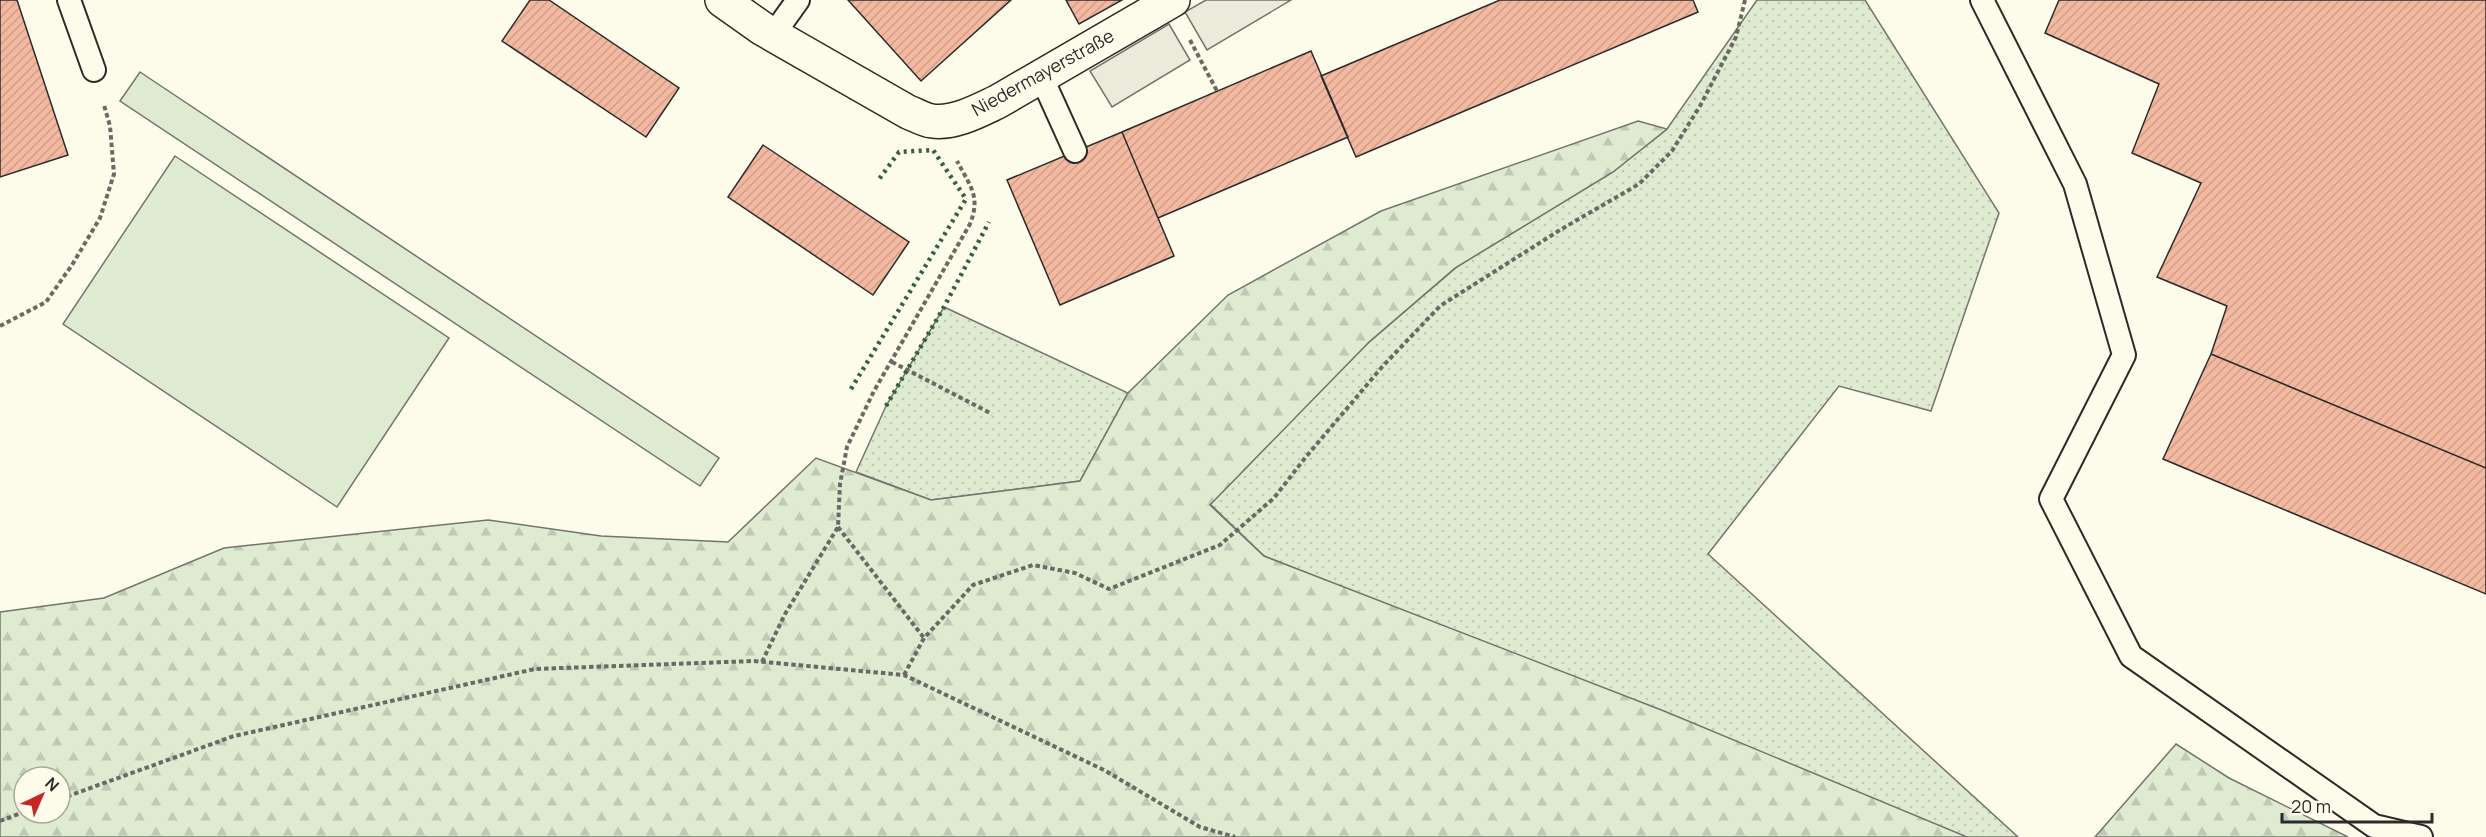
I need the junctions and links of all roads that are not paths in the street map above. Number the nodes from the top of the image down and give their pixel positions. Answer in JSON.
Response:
{"nodes":[{"id":1,"x":69,"y":0,"type":"edge"},
{"id":2,"x":722,"y":0,"type":"edge"},
{"id":3,"x":798,"y":0,"type":"edge"},
{"id":4,"x":1982,"y":0,"type":"edge"},
{"id":5,"x":1171,"y":1,"type":"edge"},
{"id":6,"x":773,"y":35,"type":"junction"},
{"id":7,"x":94,"y":70,"type":"road end"},
{"id":8,"x":1041,"y":76,"type":"junction"},
{"id":9,"x":1075,"y":152,"type":"dead end"},
{"id":10,"x":2421,"y":837,"type":"edge"}],
"edges":[{"from":1,"to":7,"type":"lane"},
{"from":2,"to":6,"type":"street","name":"Niedermayerstraße"},
{"from":3,"to":6,"type":"lane"},
{"from":4,"to":10,"type":"lane"},
{"from":5,"to":8,"type":"street","name":"Niedermayerstraße"},
{"from":6,"to":8,"type":"street","name":"Niedermayerstraße"},
{"from":8,"to":9,"type":"lane"}]}
